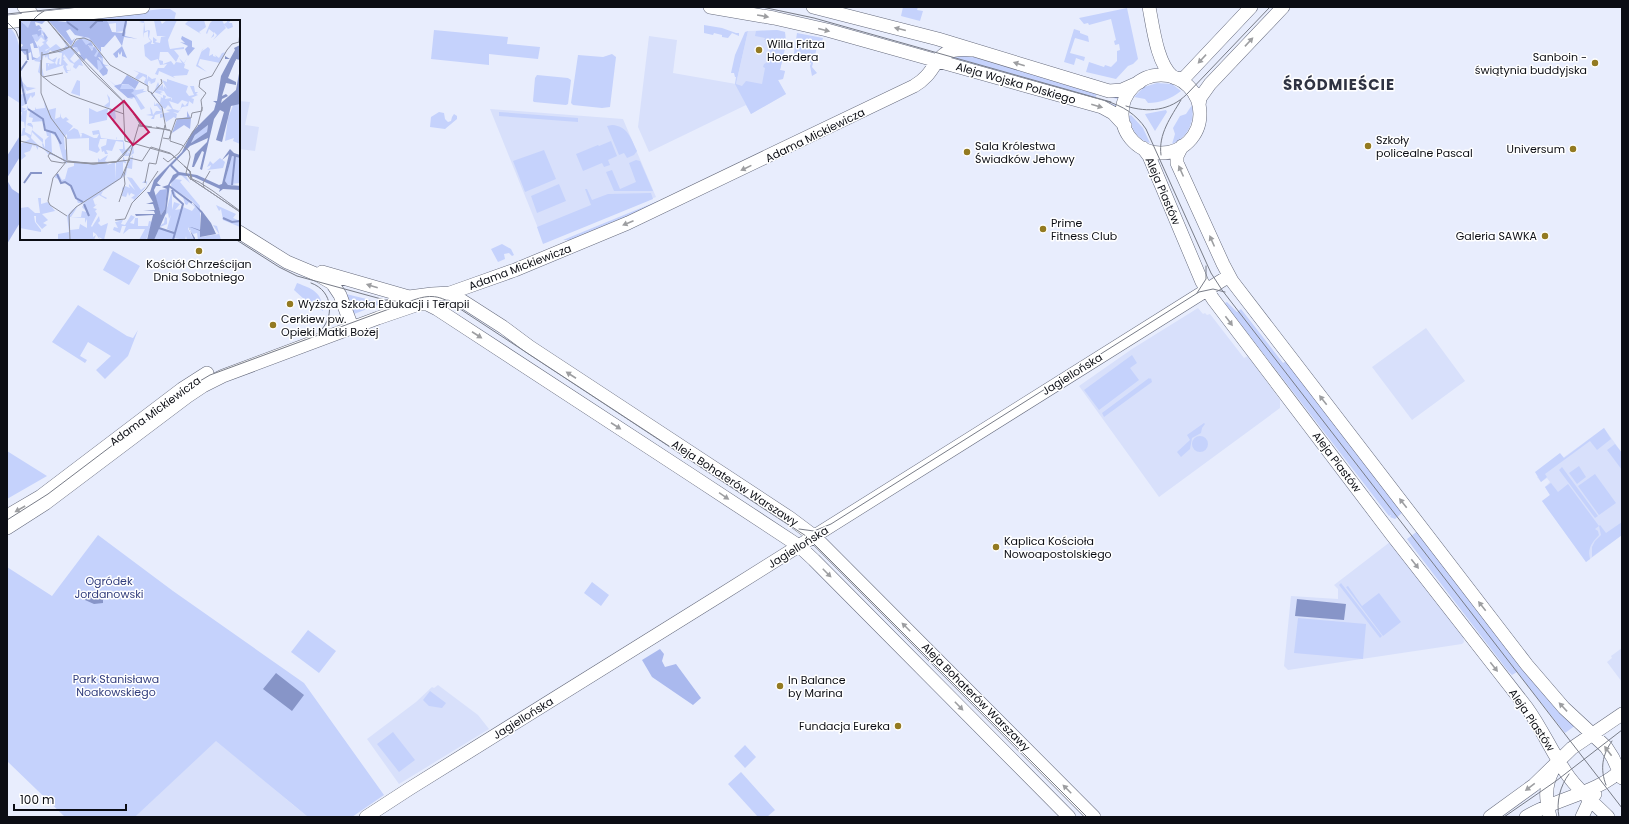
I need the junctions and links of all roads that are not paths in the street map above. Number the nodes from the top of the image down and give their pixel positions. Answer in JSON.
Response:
{"nodes":[{"id":1,"x":24,"y":7,"type":"edge"},
{"id":2,"x":143,"y":7,"type":"edge"},
{"id":3,"x":710,"y":7,"type":"edge"},
{"id":4,"x":813,"y":7,"type":"edge"},
{"id":5,"x":1149,"y":7,"type":"edge"},
{"id":6,"x":1251,"y":7,"type":"edge"},
{"id":7,"x":1282,"y":7,"type":"edge"},
{"id":8,"x":34,"y":20,"type":"edge"},
{"id":9,"x":972,"y":50,"type":"junction"},
{"id":10,"x":907,"y":52,"type":"junction"},
{"id":11,"x":1160,"y":56,"type":"junction"},
{"id":12,"x":936,"y":61,"type":"junction"},
{"id":13,"x":1174,"y":78,"type":"junction"},
{"id":14,"x":1146,"y":79,"type":"junction"},
{"id":15,"x":914,"y":86,"type":"junction"},
{"id":16,"x":1199,"y":105,"type":"junction"},
{"id":17,"x":1125,"y":126,"type":"junction"},
{"id":18,"x":1188,"y":141,"type":"junction"},
{"id":19,"x":1142,"y":148,"type":"junction"},
{"id":20,"x":240,"y":233,"type":"edge"},
{"id":21,"x":300,"y":267,"type":"junction"},
{"id":22,"x":1229,"y":276,"type":"junction"},
{"id":23,"x":1206,"y":289,"type":"junction"},
{"id":24,"x":450,"y":293,"type":"junction"},
{"id":25,"x":409,"y":297,"type":"junction"},
{"id":26,"x":431,"y":306,"type":"joint"},
{"id":27,"x":456,"y":320,"type":"junction"},
{"id":28,"x":350,"y":324,"type":"junction"},
{"id":29,"x":7,"y":516,"type":"edge"},
{"id":30,"x":7,"y":528,"type":"edge"},
{"id":31,"x":814,"y":536,"type":"junction"},
{"id":32,"x":799,"y":546,"type":"junction"},
{"id":33,"x":1622,"y":714,"type":"edge"},
{"id":34,"x":1592,"y":734,"type":"junction"},
{"id":35,"x":1558,"y":760,"type":"junction"},
{"id":36,"x":1621,"y":773,"type":"edge"},
{"id":37,"x":1586,"y":796,"type":"junction"},
{"id":38,"x":1549,"y":812,"type":"edge"},
{"id":39,"x":366,"y":817,"type":"edge"},
{"id":40,"x":1069,"y":817,"type":"edge"},
{"id":41,"x":1094,"y":817,"type":"edge"},
{"id":42,"x":1490,"y":817,"type":"edge"},
{"id":43,"x":1526,"y":817,"type":"edge"},
{"id":44,"x":1582,"y":817,"type":"edge"},
{"id":45,"x":1608,"y":817,"type":"edge"}],
"edges":[{"from":1,"to":8,"type":"street"},
{"from":2,"to":8,"type":"street"},
{"from":3,"to":10,"type":"street","name":"Aleja Wojska Polskiego","one_way":true},
{"from":9,"to":4,"type":"street","name":"Aleja Wojska Polskiego","one_way":true},
{"from":5,"to":11,"type":"street"},
{"from":6,"to":13,"type":"street","one_way":true},
{"from":16,"to":7,"type":"street","one_way":true},
{"from":9,"to":12,"type":"street","name":"Aleja Wojska Polskiego"},
{"from":14,"to":9,"type":"street","name":"Aleja Wojska Polskiego","one_way":true},
{"from":10,"to":12,"type":"street","name":"Aleja Wojska Polskiego"},
{"from":10,"to":15,"type":"street"},
{"from":11,"to":13,"type":"street"},
{"from":11,"to":14,"type":"street"},
{"from":12,"to":15,"type":"street","name":"Adama Mickiewicza"},
{"from":12,"to":17,"type":"street","name":"Aleja Wojska Polskiego","one_way":true},
{"from":13,"to":14,"type":"street"},
{"from":13,"to":16,"type":"street"},
{"from":14,"to":17,"type":"street"},
{"from":15,"to":24,"type":"street","name":"Adama Mickiewicza","one_way":true},
{"from":16,"to":18,"type":"street"},
{"from":17,"to":19,"type":"street"},
{"from":18,"to":19,"type":"street"},
{"from":22,"to":18,"type":"street","one_way":true},
{"from":19,"to":23,"type":"street","name":"Aleja Piastów"},
{"from":20,"to":21,"type":"street"},
{"from":25,"to":21,"type":"street","one_way":true},
{"from":21,"to":28,"type":"street"},
{"from":22,"to":23,"type":"street","name":"Jagiellońska"},
{"from":34,"to":22,"type":"street","one_way":true},
{"from":23,"to":31,"type":"street","name":"Jagiellońska"},
{"from":23,"to":35,"type":"street","name":"Aleja Piastów","one_way":true},
{"from":24,"to":25,"type":"street","name":"Adama Mickiewicza"},
{"from":24,"to":27,"type":"street"},
{"from":31,"to":24,"type":"street","name":"Aleja Bohaterów Warszawy","one_way":true},
{"from":25,"to":28,"type":"street","name":"Adama Mickiewicza"},
{"from":26,"to":27,"type":"street","name":"Aleja Bohaterów Warszawy"},
{"from":26,"to":28,"type":"street","name":"Adama Mickiewicza"},
{"from":27,"to":32,"type":"street","name":"Aleja Bohaterów Warszawy","one_way":true},
{"from":28,"to":29,"type":"street","name":"Adama Mickiewicza","one_way":true},
{"from":28,"to":30,"type":"street","name":"Adama Mickiewicza"},
{"from":31,"to":32,"type":"street","name":"Jagiellońska"},
{"from":41,"to":31,"type":"street","name":"Aleja Bohaterów Warszawy","one_way":true},
{"from":32,"to":39,"type":"street","name":"Jagiellońska"},
{"from":32,"to":40,"type":"street","name":"Aleja Bohaterów Warszawy","one_way":true},
{"from":33,"to":34,"type":"street"},
{"from":34,"to":35,"type":"street"},
{"from":36,"to":34,"type":"street","one_way":true},
{"from":35,"to":37,"type":"street","name":"Aleja Piastów"},
{"from":35,"to":38,"type":"street"},
{"from":35,"to":42,"type":"street","one_way":true},
{"from":36,"to":37,"type":"street"},
{"from":37,"to":38,"type":"street"},
{"from":37,"to":44,"type":"street"},
{"from":37,"to":45,"type":"street"},
{"from":38,"to":43,"type":"street"}]}
